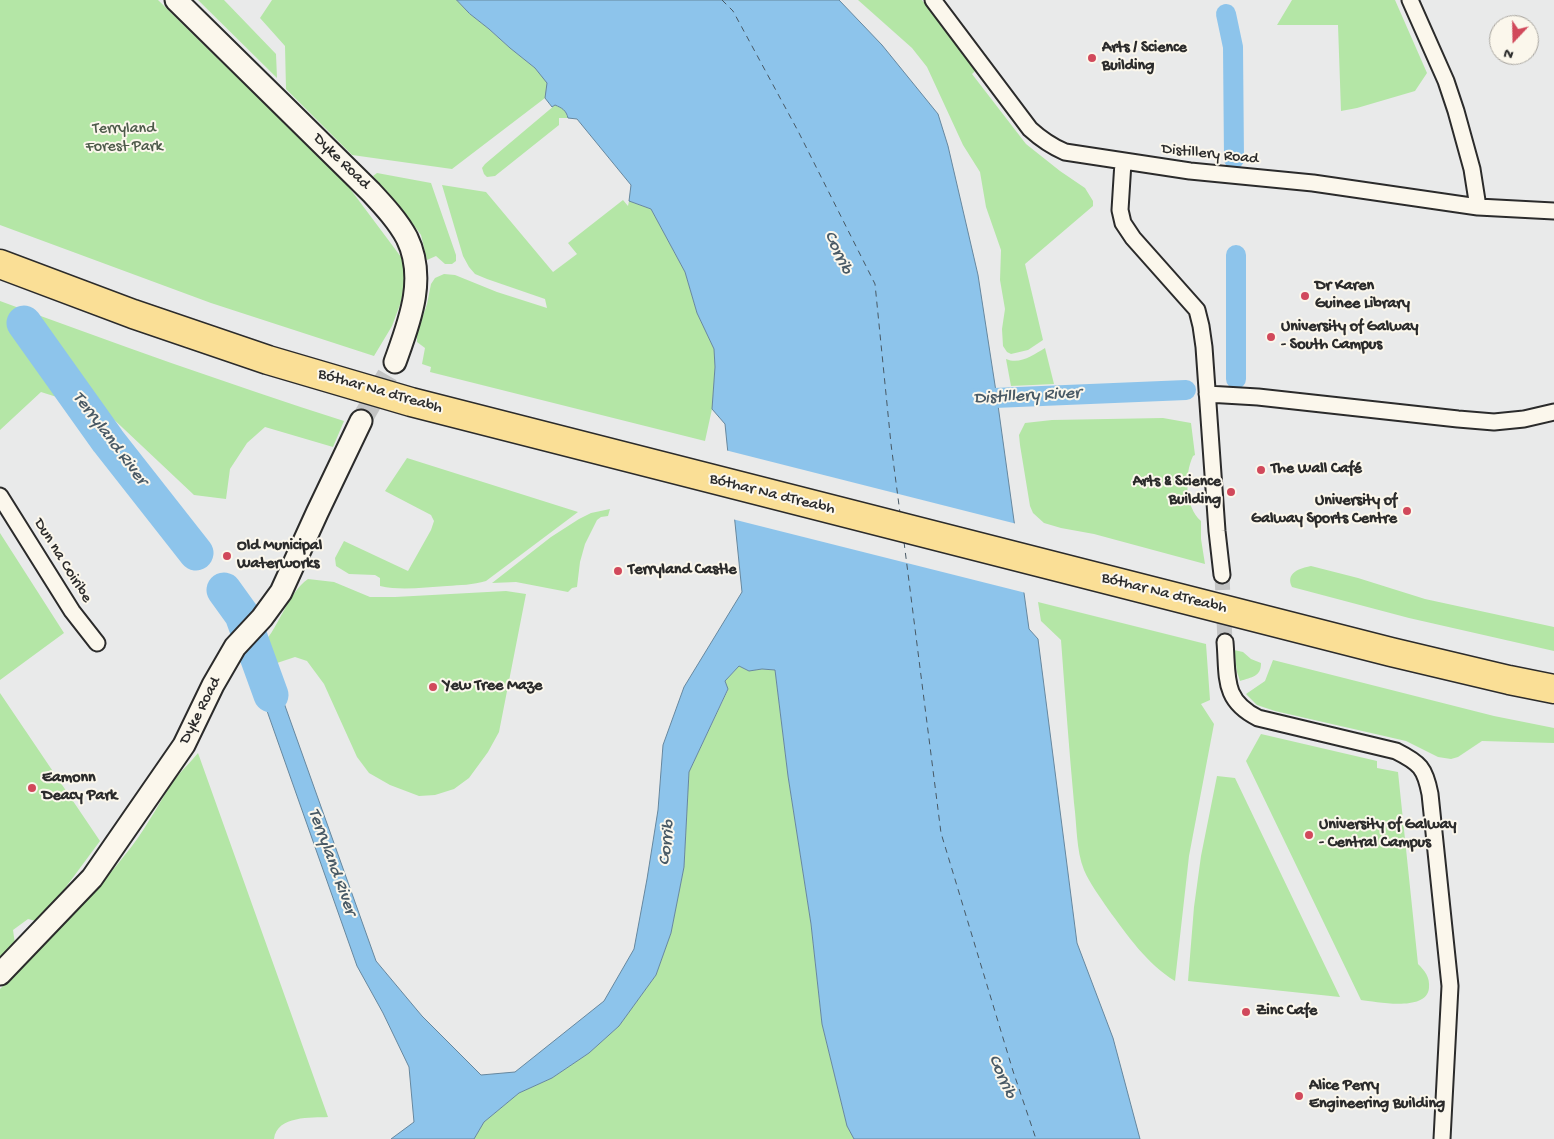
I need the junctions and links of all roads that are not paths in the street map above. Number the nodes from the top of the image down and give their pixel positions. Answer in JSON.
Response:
{"nodes":[{"id":1,"x":176,"y":0,"type":"edge"},
{"id":2,"x":933,"y":0,"type":"edge"},
{"id":3,"x":1410,"y":0,"type":"edge"},
{"id":4,"x":1123,"y":162,"type":"junction"},
{"id":5,"x":1478,"y":207,"type":"junction"},
{"id":6,"x":1554,"y":211,"type":"edge"},
{"id":7,"x":0,"y":264,"type":"edge"},
{"id":8,"x":395,"y":362,"type":"tunnel mouth"},
{"id":9,"x":1207,"y":394,"type":"junction"},
{"id":10,"x":1554,"y":412,"type":"edge"},
{"id":11,"x":361,"y":421,"type":"tunnel mouth"},
{"id":12,"x":0,"y":496,"type":"edge"},
{"id":13,"x":1222,"y":575,"type":"tunnel mouth"},
{"id":14,"x":1225,"y":642,"type":"tunnel mouth"},
{"id":15,"x":96,"y":643,"type":"dead end"},
{"id":16,"x":1554,"y":689,"type":"edge"},
{"id":17,"x":0,"y":974,"type":"edge"},
{"id":18,"x":1442,"y":1139,"type":"edge"}],
"edges":[{"from":1,"to":8,"type":"street","name":"Dyke Road"},
{"from":2,"to":4,"type":"street","name":"Distillery Road"},
{"from":3,"to":5,"type":"street"},
{"from":4,"to":5,"type":"street","name":"Distillery Road"},
{"from":4,"to":9,"type":"street"},
{"from":5,"to":6,"type":"street","name":"Distillery Road"},
{"from":7,"to":16,"type":"highway","name":"Bóthar Na dTreabh"},
{"from":9,"to":10,"type":"street"},
{"from":9,"to":13,"type":"street"},
{"from":11,"to":17,"type":"street","name":"Dyke Road"},
{"from":12,"to":15,"type":"street","name":"Dun na Coiribe"},
{"from":14,"to":18,"type":"street"}]}
